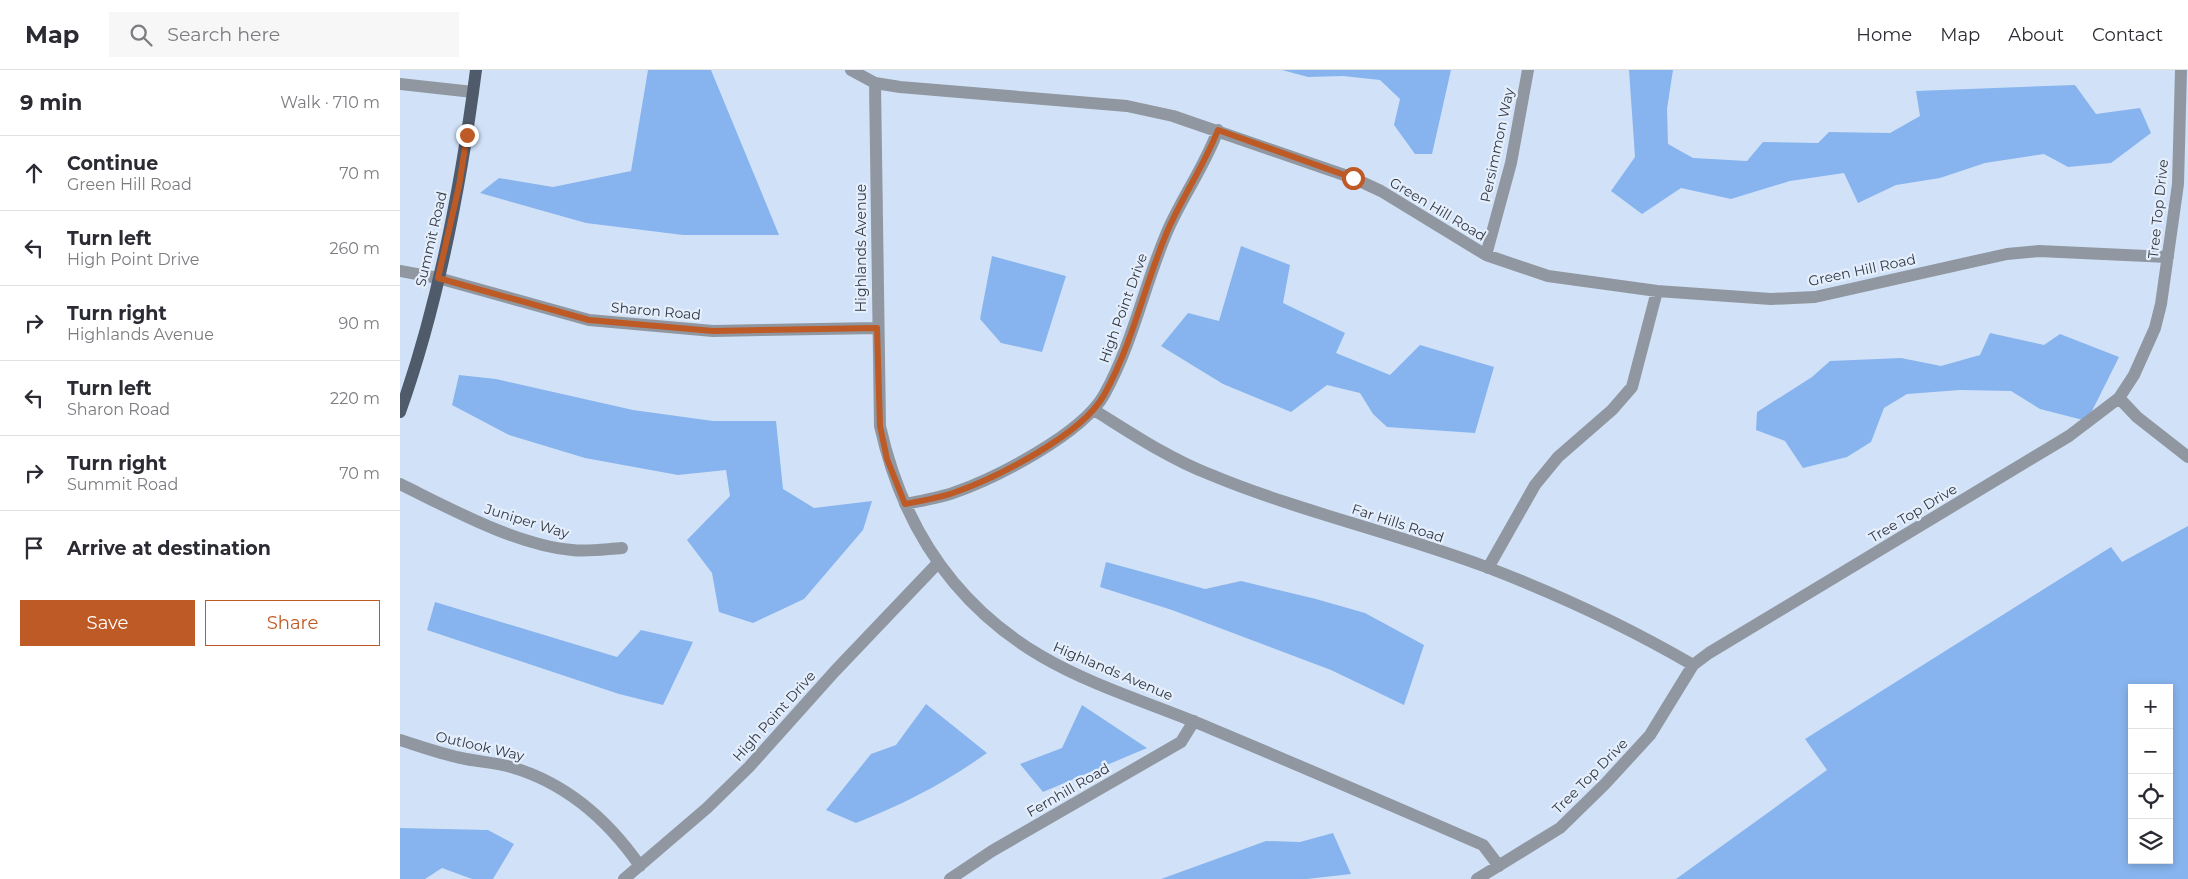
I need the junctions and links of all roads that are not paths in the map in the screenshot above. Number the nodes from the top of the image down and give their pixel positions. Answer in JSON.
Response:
{"nodes":[{"id":1,"x":476,"y":70,"type":"edge"},
{"id":2,"x":851,"y":70,"type":"edge"},
{"id":3,"x":1528,"y":70,"type":"edge"},
{"id":4,"x":2181,"y":70,"type":"edge"},
{"id":5,"x":875,"y":83,"type":"junction"},
{"id":6,"x":400,"y":84,"type":"edge"},
{"id":7,"x":473,"y":92,"type":"junction"},
{"id":8,"x":1218,"y":130,"type":"junction"},
{"id":9,"x":1486,"y":255,"type":"junction"},
{"id":10,"x":2168,"y":257,"type":"junction"},
{"id":11,"x":400,"y":272,"type":"edge"},
{"id":12,"x":438,"y":278,"type":"junction"},
{"id":13,"x":1657,"y":291,"type":"junction"},
{"id":14,"x":877,"y":328,"type":"junction"},
{"id":15,"x":2120,"y":398,"type":"junction"},
{"id":16,"x":1094,"y":410,"type":"junction"},
{"id":17,"x":400,"y":412,"type":"edge"},
{"id":18,"x":2188,"y":457,"type":"edge"},
{"id":19,"x":400,"y":484,"type":"edge"},
{"id":20,"x":905,"y":504,"type":"junction"},
{"id":21,"x":622,"y":548,"type":"dead end"},
{"id":22,"x":937,"y":564,"type":"junction"},
{"id":23,"x":1488,"y":568,"type":"junction"},
{"id":24,"x":1693,"y":665,"type":"junction"},
{"id":25,"x":1194,"y":721,"type":"junction"},
{"id":26,"x":400,"y":740,"type":"edge"},
{"id":27,"x":640,"y":866,"type":"junction"},
{"id":28,"x":1499,"y":866,"type":"junction"},
{"id":29,"x":624,"y":879,"type":"edge"},
{"id":30,"x":950,"y":879,"type":"edge"},
{"id":31,"x":1477,"y":879,"type":"edge"}],
"edges":[{"from":1,"to":7,"type":"main road","name":"Summit Road"},
{"from":2,"to":5,"type":"street","name":"Green Hill Road"},
{"from":3,"to":9,"type":"street","name":"Persimmon Way"},
{"from":4,"to":10,"type":"street","name":"Tree Top Drive"},
{"from":5,"to":8,"type":"street","name":"Green Hill Road"},
{"from":5,"to":14,"type":"street","name":"Highlands Avenue"},
{"from":6,"to":7,"type":"street"},
{"from":7,"to":12,"type":"main road","name":"Summit Road"},
{"from":8,"to":9,"type":"street","name":"Green Hill Road"},
{"from":8,"to":16,"type":"street","name":"High Point Drive"},
{"from":9,"to":13,"type":"street","name":"Green Hill Road"},
{"from":10,"to":13,"type":"street","name":"Green Hill Road"},
{"from":10,"to":15,"type":"street","name":"Tree Top Drive"},
{"from":11,"to":12,"type":"street","name":"Sharon Road"},
{"from":12,"to":14,"type":"street","name":"Sharon Road"},
{"from":12,"to":17,"type":"main road","name":"Summit Road"},
{"from":13,"to":23,"type":"street"},
{"from":14,"to":20,"type":"street","name":"Highlands Avenue"},
{"from":15,"to":18,"type":"street"},
{"from":15,"to":24,"type":"street","name":"Tree Top Drive"},
{"from":16,"to":20,"type":"street","name":"High Point Drive"},
{"from":16,"to":23,"type":"street","name":"Far Hills Road"},
{"from":19,"to":21,"type":"street","name":"Juniper Way"},
{"from":20,"to":22,"type":"street","name":"Highlands Avenue"},
{"from":22,"to":25,"type":"street","name":"Highlands Avenue"},
{"from":22,"to":27,"type":"street","name":"High Point Drive"},
{"from":23,"to":24,"type":"street","name":"Far Hills Road"},
{"from":24,"to":28,"type":"street","name":"Tree Top Drive"},
{"from":25,"to":28,"type":"street","name":"Highlands Avenue"},
{"from":25,"to":30,"type":"street","name":"Fernhill Road"},
{"from":26,"to":27,"type":"street","name":"Outlook Way"},
{"from":27,"to":29,"type":"street","name":"High Point Drive"},
{"from":28,"to":31,"type":"street","name":"Tree Top Drive"}]}
